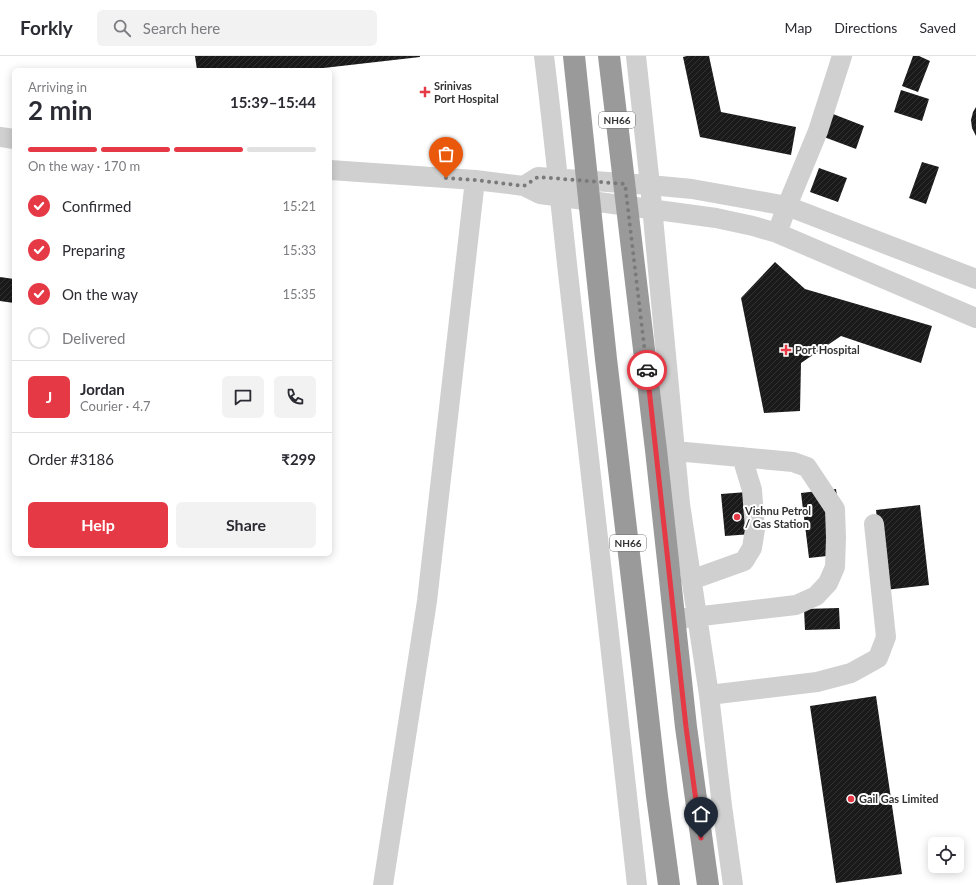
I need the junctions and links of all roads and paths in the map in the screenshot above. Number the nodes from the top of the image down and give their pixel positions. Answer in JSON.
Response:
{"nodes":[{"id":1,"x":544,"y":56,"type":"edge"},
{"id":2,"x":574,"y":56,"type":"edge"},
{"id":3,"x":609,"y":56,"type":"edge"},
{"id":4,"x":636,"y":56,"type":"edge"},
{"id":5,"x":842,"y":56,"type":"edge"},
{"id":6,"x":0,"y":137,"type":"edge"},
{"id":7,"x":12,"y":139,"type":"edge"},
{"id":8,"x":332,"y":170,"type":"edge"},
{"id":9,"x":475,"y":180,"type":"junction"},
{"id":10,"x":625,"y":184,"type":"junction"},
{"id":11,"x":650,"y":185,"type":"junction"},
{"id":12,"x":558,"y":188,"type":"junction"},
{"id":13,"x":589,"y":191,"type":"junction"},
{"id":14,"x":627,"y":206,"type":"junction"},
{"id":15,"x":787,"y":206,"type":"junction"},
{"id":16,"x":652,"y":209,"type":"junction"},
{"id":17,"x":777,"y":232,"type":"junction"},
{"id":18,"x":976,"y":279,"type":"edge"},
{"id":19,"x":976,"y":318,"type":"edge"},
{"id":20,"x":666,"y":450,"type":"junction"},
{"id":21,"x":742,"y":457,"type":"junction"},
{"id":22,"x":874,"y":524,"type":"dead end"},
{"id":23,"x":692,"y":580,"type":"junction"},
{"id":24,"x":697,"y":617,"type":"junction"},
{"id":25,"x":675,"y":619,"type":"junction"},
{"id":26,"x":709,"y":695,"type":"junction"},
{"id":27,"x":383,"y":885,"type":"edge"},
{"id":28,"x":637,"y":885,"type":"edge"},
{"id":29,"x":669,"y":885,"type":"edge"},
{"id":30,"x":708,"y":885,"type":"edge"},
{"id":31,"x":733,"y":885,"type":"edge"}],
"edges":[{"from":1,"to":12,"type":"street"},
{"from":2,"to":13,"type":"highway","number":"NH66"},
{"from":3,"to":10,"type":"highway","number":"NH66"},
{"from":4,"to":11,"type":"street"},
{"from":5,"to":15,"type":"street"},
{"from":6,"to":7,"type":"street"},
{"from":8,"to":9,"type":"street"},
{"from":9,"to":12,"type":"street"},
{"from":9,"to":27,"type":"street"},
{"from":10,"to":11,"type":"street"},
{"from":10,"to":13,"type":"street"},
{"from":10,"to":14,"type":"highway","number":"NH66"},
{"from":11,"to":15,"type":"street"},
{"from":11,"to":16,"type":"street"},
{"from":12,"to":13,"type":"street"},
{"from":12,"to":28,"type":"street"},
{"from":13,"to":14,"type":"street"},
{"from":13,"to":29,"type":"highway","number":"NH66"},
{"from":14,"to":16,"type":"street"},
{"from":14,"to":20,"type":"highway","number":"NH66"},
{"from":15,"to":17,"type":"street"},
{"from":15,"to":18,"type":"street"},
{"from":16,"to":17,"type":"street"},
{"from":16,"to":20,"type":"street"},
{"from":17,"to":19,"type":"street"},
{"from":20,"to":21,"type":"street"},
{"from":20,"to":23,"type":"street"},
{"from":20,"to":25,"type":"highway","number":"NH66"},
{"from":21,"to":23,"type":"street"},
{"from":21,"to":24,"type":"street"},
{"from":22,"to":26,"type":"street"},
{"from":23,"to":24,"type":"street"},
{"from":24,"to":25,"type":"street"},
{"from":24,"to":26,"type":"street"},
{"from":25,"to":30,"type":"highway","number":"NH66"},
{"from":26,"to":31,"type":"street"}]}
